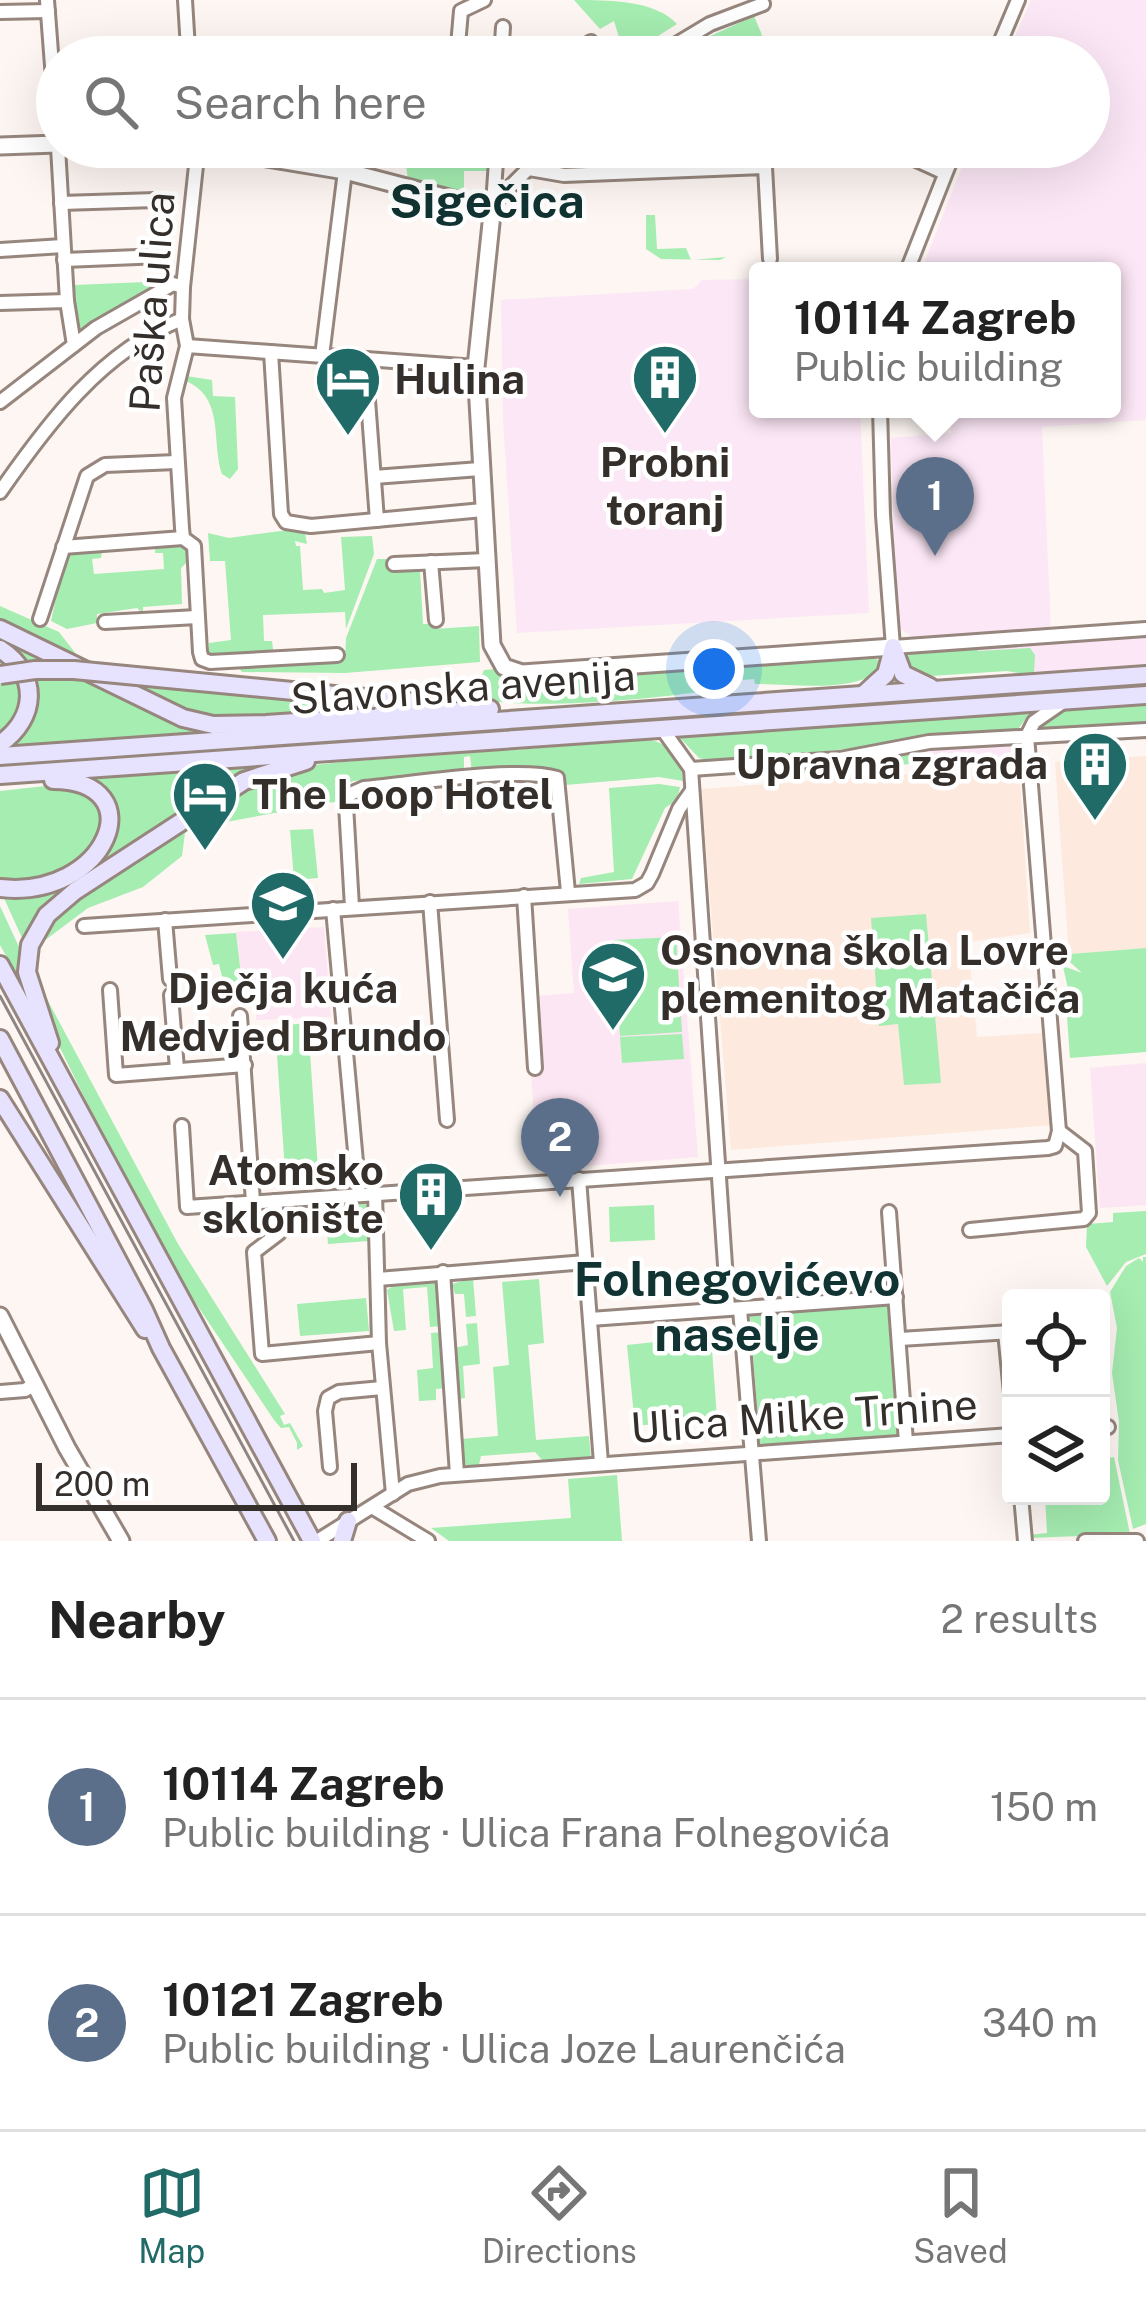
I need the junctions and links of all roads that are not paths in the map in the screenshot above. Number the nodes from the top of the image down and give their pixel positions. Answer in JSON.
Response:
{"nodes":[{"id":1,"x":184,"y":0,"type":"edge"},
{"id":2,"x":484,"y":0,"type":"edge"},
{"id":3,"x":1018,"y":0,"type":"edge"},
{"id":4,"x":764,"y":4,"type":"dead end"},
{"id":5,"x":47,"y":5,"type":"edge"},
{"id":6,"x":0,"y":12,"type":"edge"},
{"id":7,"x":502,"y":28,"type":"dead end"},
{"id":8,"x":49,"y":36,"type":"edge"},
{"id":9,"x":187,"y":36,"type":"edge"},
{"id":10,"x":459,"y":36,"type":"edge"},
{"id":11,"x":502,"y":36,"type":"edge"},
{"id":12,"x":691,"y":36,"type":"edge"},
{"id":13,"x":1003,"y":36,"type":"edge"},
{"id":14,"x":36,"y":145,"type":"edge"},
{"id":15,"x":0,"y":146,"type":"edge"},
{"id":16,"x":59,"y":168,"type":"edge"},
{"id":17,"x":197,"y":168,"type":"edge"},
{"id":18,"x":326,"y":168,"type":"edge"},
{"id":19,"x":495,"y":168,"type":"edge"},
{"id":20,"x":720,"y":168,"type":"edge"},
{"id":21,"x":765,"y":168,"type":"edge"},
{"id":22,"x":934,"y":168,"type":"edge"},
{"id":23,"x":947,"y":168,"type":"edge"},
{"id":24,"x":529,"y":169,"type":"joint"},
{"id":25,"x":344,"y":171,"type":"junction"},
{"id":26,"x":945,"y":173,"type":"junction"},
{"id":27,"x":156,"y":200,"type":"dead end"},
{"id":28,"x":61,"y":203,"type":"junction"},
{"id":29,"x":494,"y":204,"type":"junction"},
{"id":30,"x":0,"y":250,"type":"edge"},
{"id":31,"x":64,"y":253,"type":"junction"},
{"id":32,"x":162,"y":256,"type":"dead end"},
{"id":33,"x":770,"y":259,"type":"dead end"},
{"id":34,"x":910,"y":262,"type":"edge"},
{"id":35,"x":183,"y":287,"type":"junction"},
{"id":36,"x":67,"y":301,"type":"junction"},
{"id":37,"x":0,"y":303,"type":"edge"},
{"id":38,"x":182,"y":319,"type":"junction"},
{"id":39,"x":74,"y":345,"type":"junction"},
{"id":40,"x":187,"y":346,"type":"junction"},
{"id":41,"x":271,"y":352,"type":"junction"},
{"id":42,"x":322,"y":356,"type":"junction"},
{"id":43,"x":365,"y":361,"type":"junction"},
{"id":44,"x":476,"y":367,"type":"junction"},
{"id":45,"x":0,"y":402,"type":"edge"},
{"id":46,"x":880,"y":418,"type":"edge"},
{"id":47,"x":176,"y":462,"type":"junction"},
{"id":48,"x":480,"y":469,"type":"junction"},
{"id":49,"x":374,"y":477,"type":"junction"},
{"id":50,"x":0,"y":492,"type":"edge"},
{"id":51,"x":483,"y":510,"type":"junction"},
{"id":52,"x":377,"y":520,"type":"junction"},
{"id":53,"x":183,"y":538,"type":"junction"},
{"id":54,"x":63,"y":547,"type":"junction"},
{"id":55,"x":487,"y":560,"type":"junction"},
{"id":56,"x":431,"y":562,"type":"junction"},
{"id":57,"x":394,"y":564,"type":"dead end"},
{"id":58,"x":197,"y":617,"type":"junction"},
{"id":59,"x":40,"y":619,"type":"dead end"},
{"id":60,"x":436,"y":620,"type":"dead end"},
{"id":61,"x":105,"y":622,"type":"dead end"},
{"id":62,"x":0,"y":628,"type":"edge"},
{"id":63,"x":1146,"y":629,"type":"edge"},
{"id":64,"x":893,"y":647,"type":"junction"},
{"id":65,"x":0,"y":649,"type":"edge"},
{"id":66,"x":337,"y":655,"type":"dead end"},
{"id":67,"x":0,"y":675,"type":"edge"},
{"id":68,"x":1146,"y":676,"type":"edge"},
{"id":69,"x":948,"y":690,"type":"junction"},
{"id":70,"x":1146,"y":695,"type":"edge"},
{"id":71,"x":862,"y":696,"type":"junction"},
{"id":72,"x":1066,"y":701,"type":"junction"},
{"id":73,"x":490,"y":709,"type":"junction"},
{"id":74,"x":617,"y":711,"type":"junction"},
{"id":75,"x":663,"y":730,"type":"junction"},
{"id":76,"x":1146,"y":730,"type":"edge"},
{"id":77,"x":1027,"y":736,"type":"junction"},
{"id":78,"x":0,"y":744,"type":"edge"},
{"id":79,"x":360,"y":749,"type":"junction"},
{"id":80,"x":2,"y":769,"type":"edge"},
{"id":81,"x":691,"y":769,"type":"junction"},
{"id":82,"x":691,"y":792,"type":"junction"},
{"id":83,"x":694,"y":838,"type":"junction"},
{"id":84,"x":666,"y":840,"type":"junction"},
{"id":85,"x":0,"y":887,"type":"edge"},
{"id":86,"x":568,"y":892,"type":"junction"},
{"id":87,"x":524,"y":896,"type":"junction"},
{"id":88,"x":430,"y":902,"type":"junction"},
{"id":89,"x":352,"y":907,"type":"junction"},
{"id":90,"x":332,"y":909,"type":"junction"},
{"id":91,"x":165,"y":920,"type":"junction"},
{"id":92,"x":84,"y":926,"type":"dead end"},
{"id":93,"x":0,"y":964,"type":"edge"},
{"id":94,"x":170,"y":979,"type":"dead end"},
{"id":95,"x":110,"y":990,"type":"dead end"},
{"id":96,"x":171,"y":994,"type":"dead end"},
{"id":97,"x":240,"y":1016,"type":"dead end"},
{"id":98,"x":0,"y":1039,"type":"edge"},
{"id":99,"x":50,"y":1056,"type":"junction"},
{"id":100,"x":0,"y":1064,"type":"edge"},
{"id":101,"x":245,"y":1065,"type":"junction"},
{"id":102,"x":535,"y":1068,"type":"dead end"},
{"id":103,"x":177,"y":1069,"type":"junction"},
{"id":104,"x":25,"y":1084,"type":"junction"},
{"id":105,"x":0,"y":1099,"type":"edge"},
{"id":106,"x":447,"y":1120,"type":"dead end"},
{"id":107,"x":182,"y":1126,"type":"dead end"},
{"id":108,"x":1059,"y":1131,"type":"junction"},
{"id":109,"x":716,"y":1171,"type":"junction"},
{"id":110,"x":579,"y":1179,"type":"junction"},
{"id":111,"x":375,"y":1193,"type":"junction"},
{"id":112,"x":359,"y":1195,"type":"junction"},
{"id":113,"x":275,"y":1201,"type":"junction"},
{"id":114,"x":253,"y":1202,"type":"junction"},
{"id":115,"x":889,"y":1212,"type":"dead end"},
{"id":116,"x":970,"y":1230,"type":"dead end"},
{"id":117,"x":586,"y":1262,"type":"junction"},
{"id":118,"x":443,"y":1272,"type":"junction"},
{"id":119,"x":378,"y":1279,"type":"junction"},
{"id":120,"x":896,"y":1297,"type":"junction"},
{"id":121,"x":734,"y":1309,"type":"junction"},
{"id":122,"x":0,"y":1316,"type":"edge"},
{"id":123,"x":590,"y":1319,"type":"junction"},
{"id":124,"x":1002,"y":1332,"type":"edge"},
{"id":125,"x":900,"y":1340,"type":"junction"},
{"id":126,"x":379,"y":1343,"type":"junction"},
{"id":127,"x":161,"y":1348,"type":"junction"},
{"id":128,"x":35,"y":1384,"type":"junction"},
{"id":129,"x":382,"y":1388,"type":"junction"},
{"id":130,"x":0,"y":1392,"type":"edge"},
{"id":131,"x":1002,"y":1436,"type":"edge"},
{"id":132,"x":906,"y":1442,"type":"junction"},
{"id":133,"x":752,"y":1453,"type":"junction"},
{"id":134,"x":602,"y":1463,"type":"junction"},
{"id":135,"x":330,"y":1467,"type":"dead end"},
{"id":136,"x":458,"y":1474,"type":"junction"},
{"id":137,"x":393,"y":1494,"type":"junction"},
{"id":138,"x":1022,"y":1505,"type":"edge"},
{"id":139,"x":372,"y":1507,"type":"junction"},
{"id":140,"x":348,"y":1521,"type":"junction"},
{"id":141,"x":115,"y":1539,"type":"edge"},
{"id":142,"x":267,"y":1541,"type":"edge"},
{"id":143,"x":314,"y":1541,"type":"edge"},
{"id":144,"x":342,"y":1541,"type":"edge"},
{"id":145,"x":428,"y":1541,"type":"edge"},
{"id":146,"x":759,"y":1541,"type":"edge"},
{"id":147,"x":1025,"y":1541,"type":"edge"},
{"id":148,"x":1085,"y":1541,"type":"edge"},
{"id":149,"x":1137,"y":1541,"type":"edge"}],
"edges":[{"from":1,"to":9,"type":"street"},
{"from":2,"to":10,"type":"street"},
{"from":3,"to":13,"type":"street"},
{"from":4,"to":12,"type":"street"},
{"from":5,"to":6,"type":"street"},
{"from":5,"to":8,"type":"street"},
{"from":7,"to":11,"type":"street"},
{"from":14,"to":15,"type":"street"},
{"from":16,"to":28,"type":"street"},
{"from":17,"to":35,"type":"street","name":"Paška ulica"},
{"from":18,"to":25,"type":"street"},
{"from":19,"to":29,"type":"street"},
{"from":20,"to":24,"type":"street"},
{"from":21,"to":33,"type":"street"},
{"from":22,"to":26,"type":"street"},
{"from":23,"to":26,"type":"street"},
{"from":24,"to":29,"type":"street"},
{"from":25,"to":29,"type":"street"},
{"from":25,"to":42,"type":"street"},
{"from":26,"to":34,"type":"street"},
{"from":27,"to":28,"type":"street","name":"Paška ulica"},
{"from":28,"to":31,"type":"street"},
{"from":29,"to":44,"type":"street"},
{"from":30,"to":31,"type":"street","name":"Paška ulica"},
{"from":31,"to":32,"type":"street","name":"Paška ulica"},
{"from":31,"to":36,"type":"street"},
{"from":35,"to":38,"type":"street","name":"Paška ulica"},
{"from":35,"to":39,"type":"street"},
{"from":36,"to":37,"type":"street"},
{"from":36,"to":39,"type":"street"},
{"from":38,"to":40,"type":"street","name":"Paška ulica"},
{"from":38,"to":50,"type":"street"},
{"from":39,"to":45,"type":"street"},
{"from":40,"to":41,"type":"street"},
{"from":40,"to":47,"type":"street","name":"Paška ulica"},
{"from":41,"to":42,"type":"street"},
{"from":41,"to":52,"type":"street"},
{"from":42,"to":43,"type":"street"},
{"from":43,"to":44,"type":"street"},
{"from":43,"to":49,"type":"street"},
{"from":44,"to":48,"type":"street"},
{"from":46,"to":64,"type":"street"},
{"from":47,"to":53,"type":"street","name":"Paška ulica"},
{"from":47,"to":54,"type":"street","name":"Paška ulica"},
{"from":48,"to":49,"type":"street"},
{"from":48,"to":51,"type":"street"},
{"from":49,"to":52,"type":"street"},
{"from":51,"to":52,"type":"street"},
{"from":51,"to":55,"type":"street"},
{"from":53,"to":54,"type":"street"},
{"from":53,"to":58,"type":"street","name":"Paška ulica"},
{"from":54,"to":59,"type":"street"},
{"from":55,"to":56,"type":"street"},
{"from":55,"to":64,"type":"street"},
{"from":56,"to":57,"type":"street"},
{"from":56,"to":60,"type":"street"},
{"from":58,"to":61,"type":"street"},
{"from":58,"to":66,"type":"street","name":"Paška ulica"},
{"from":62,"to":73,"type":"main road"},
{"from":63,"to":64,"type":"street"},
{"from":64,"to":69,"type":"main road"},
{"from":64,"to":71,"type":"main road"},
{"from":65,"to":78,"type":"main road"},
{"from":67,"to":73,"type":"main road","bridge":true},
{"from":68,"to":69,"type":"main road","name":"Slavonska avenija"},
{"from":69,"to":71,"type":"main road","name":"Slavonska avenija"},
{"from":70,"to":72,"type":"main road","name":"Slavonska avenija"},
{"from":71,"to":74,"type":"main road","name":"Slavonska avenija"},
{"from":72,"to":75,"type":"main road","name":"Slavonska avenija"},
{"from":72,"to":77,"type":"street"},
{"from":73,"to":74,"type":"main road"},
{"from":74,"to":80,"type":"main road","name":"Slavonska avenija"},
{"from":75,"to":79,"type":"main road","name":"Slavonska avenija"},
{"from":75,"to":81,"type":"street"},
{"from":76,"to":77,"type":"street"},
{"from":77,"to":81,"type":"street"},
{"from":77,"to":108,"type":"street"},
{"from":79,"to":80,"type":"main road","name":"Slavonska avenija"},
{"from":79,"to":99,"type":"main road"},
{"from":80,"to":85,"type":"main road"},
{"from":81,"to":82,"type":"street"},
{"from":82,"to":83,"type":"street"},
{"from":82,"to":84,"type":"street"},
{"from":83,"to":84,"type":"street"},
{"from":83,"to":109,"type":"street"},
{"from":84,"to":86,"type":"street"},
{"from":86,"to":87,"type":"street"},
{"from":86,"to":89,"type":"street"},
{"from":87,"to":88,"type":"street"},
{"from":87,"to":102,"type":"street"},
{"from":88,"to":89,"type":"street"},
{"from":88,"to":106,"type":"street"},
{"from":89,"to":90,"type":"street"},
{"from":90,"to":91,"type":"street"},
{"from":90,"to":112,"type":"street"},
{"from":91,"to":92,"type":"street"},
{"from":91,"to":94,"type":"street"},
{"from":93,"to":99,"type":"main road"},
{"from":95,"to":103,"type":"street"},
{"from":96,"to":103,"type":"street"},
{"from":97,"to":101,"type":"street"},
{"from":98,"to":104,"type":"main road"},
{"from":99,"to":143,"type":"main road"},
{"from":100,"to":104,"type":"main road"},
{"from":101,"to":103,"type":"street"},
{"from":101,"to":114,"type":"street"},
{"from":104,"to":127,"type":"main road"},
{"from":105,"to":127,"type":"main road"},
{"from":107,"to":114,"type":"street"},
{"from":108,"to":109,"type":"street"},
{"from":108,"to":116,"type":"street"},
{"from":109,"to":110,"type":"street"},
{"from":109,"to":121,"type":"street"},
{"from":110,"to":111,"type":"street"},
{"from":110,"to":117,"type":"street","name":"Ulica Milke Trnine"},
{"from":111,"to":112,"type":"street"},
{"from":111,"to":119,"type":"street"},
{"from":112,"to":113,"type":"street"},
{"from":113,"to":114,"type":"street"},
{"from":113,"to":126,"type":"street"},
{"from":115,"to":120,"type":"street"},
{"from":117,"to":118,"type":"street"},
{"from":117,"to":123,"type":"street","name":"Ulica Milke Trnine"},
{"from":118,"to":119,"type":"street"},
{"from":118,"to":136,"type":"street"},
{"from":119,"to":126,"type":"street"},
{"from":120,"to":121,"type":"street"},
{"from":120,"to":125,"type":"street"},
{"from":121,"to":123,"type":"street"},
{"from":121,"to":133,"type":"street"},
{"from":122,"to":128,"type":"street"},
{"from":123,"to":134,"type":"street","name":"Ulica Milke Trnine"},
{"from":124,"to":125,"type":"street"},
{"from":125,"to":132,"type":"street"},
{"from":126,"to":129,"type":"street"},
{"from":127,"to":142,"type":"main road"},
{"from":128,"to":130,"type":"street"},
{"from":128,"to":141,"type":"street"},
{"from":129,"to":135,"type":"street"},
{"from":129,"to":137,"type":"street"},
{"from":131,"to":132,"type":"street","name":"Ulica Milke Trnine"},
{"from":132,"to":133,"type":"street","name":"Ulica Milke Trnine"},
{"from":133,"to":134,"type":"street","name":"Ulica Milke Trnine"},
{"from":133,"to":146,"type":"street"},
{"from":134,"to":136,"type":"street","name":"Ulica Milke Trnine"},
{"from":136,"to":137,"type":"street","name":"Ulica Milke Trnine"},
{"from":137,"to":139,"type":"street","name":"Ulica Milke Trnine"},
{"from":138,"to":147,"type":"street"},
{"from":139,"to":140,"type":"street","name":"Ulica Milke Trnine"},
{"from":139,"to":145,"type":"street"},
{"from":140,"to":143,"type":"street","name":"Ulica Milke Trnine"},
{"from":140,"to":144,"type":"main road"},
{"from":148,"to":149,"type":"street"}]}
